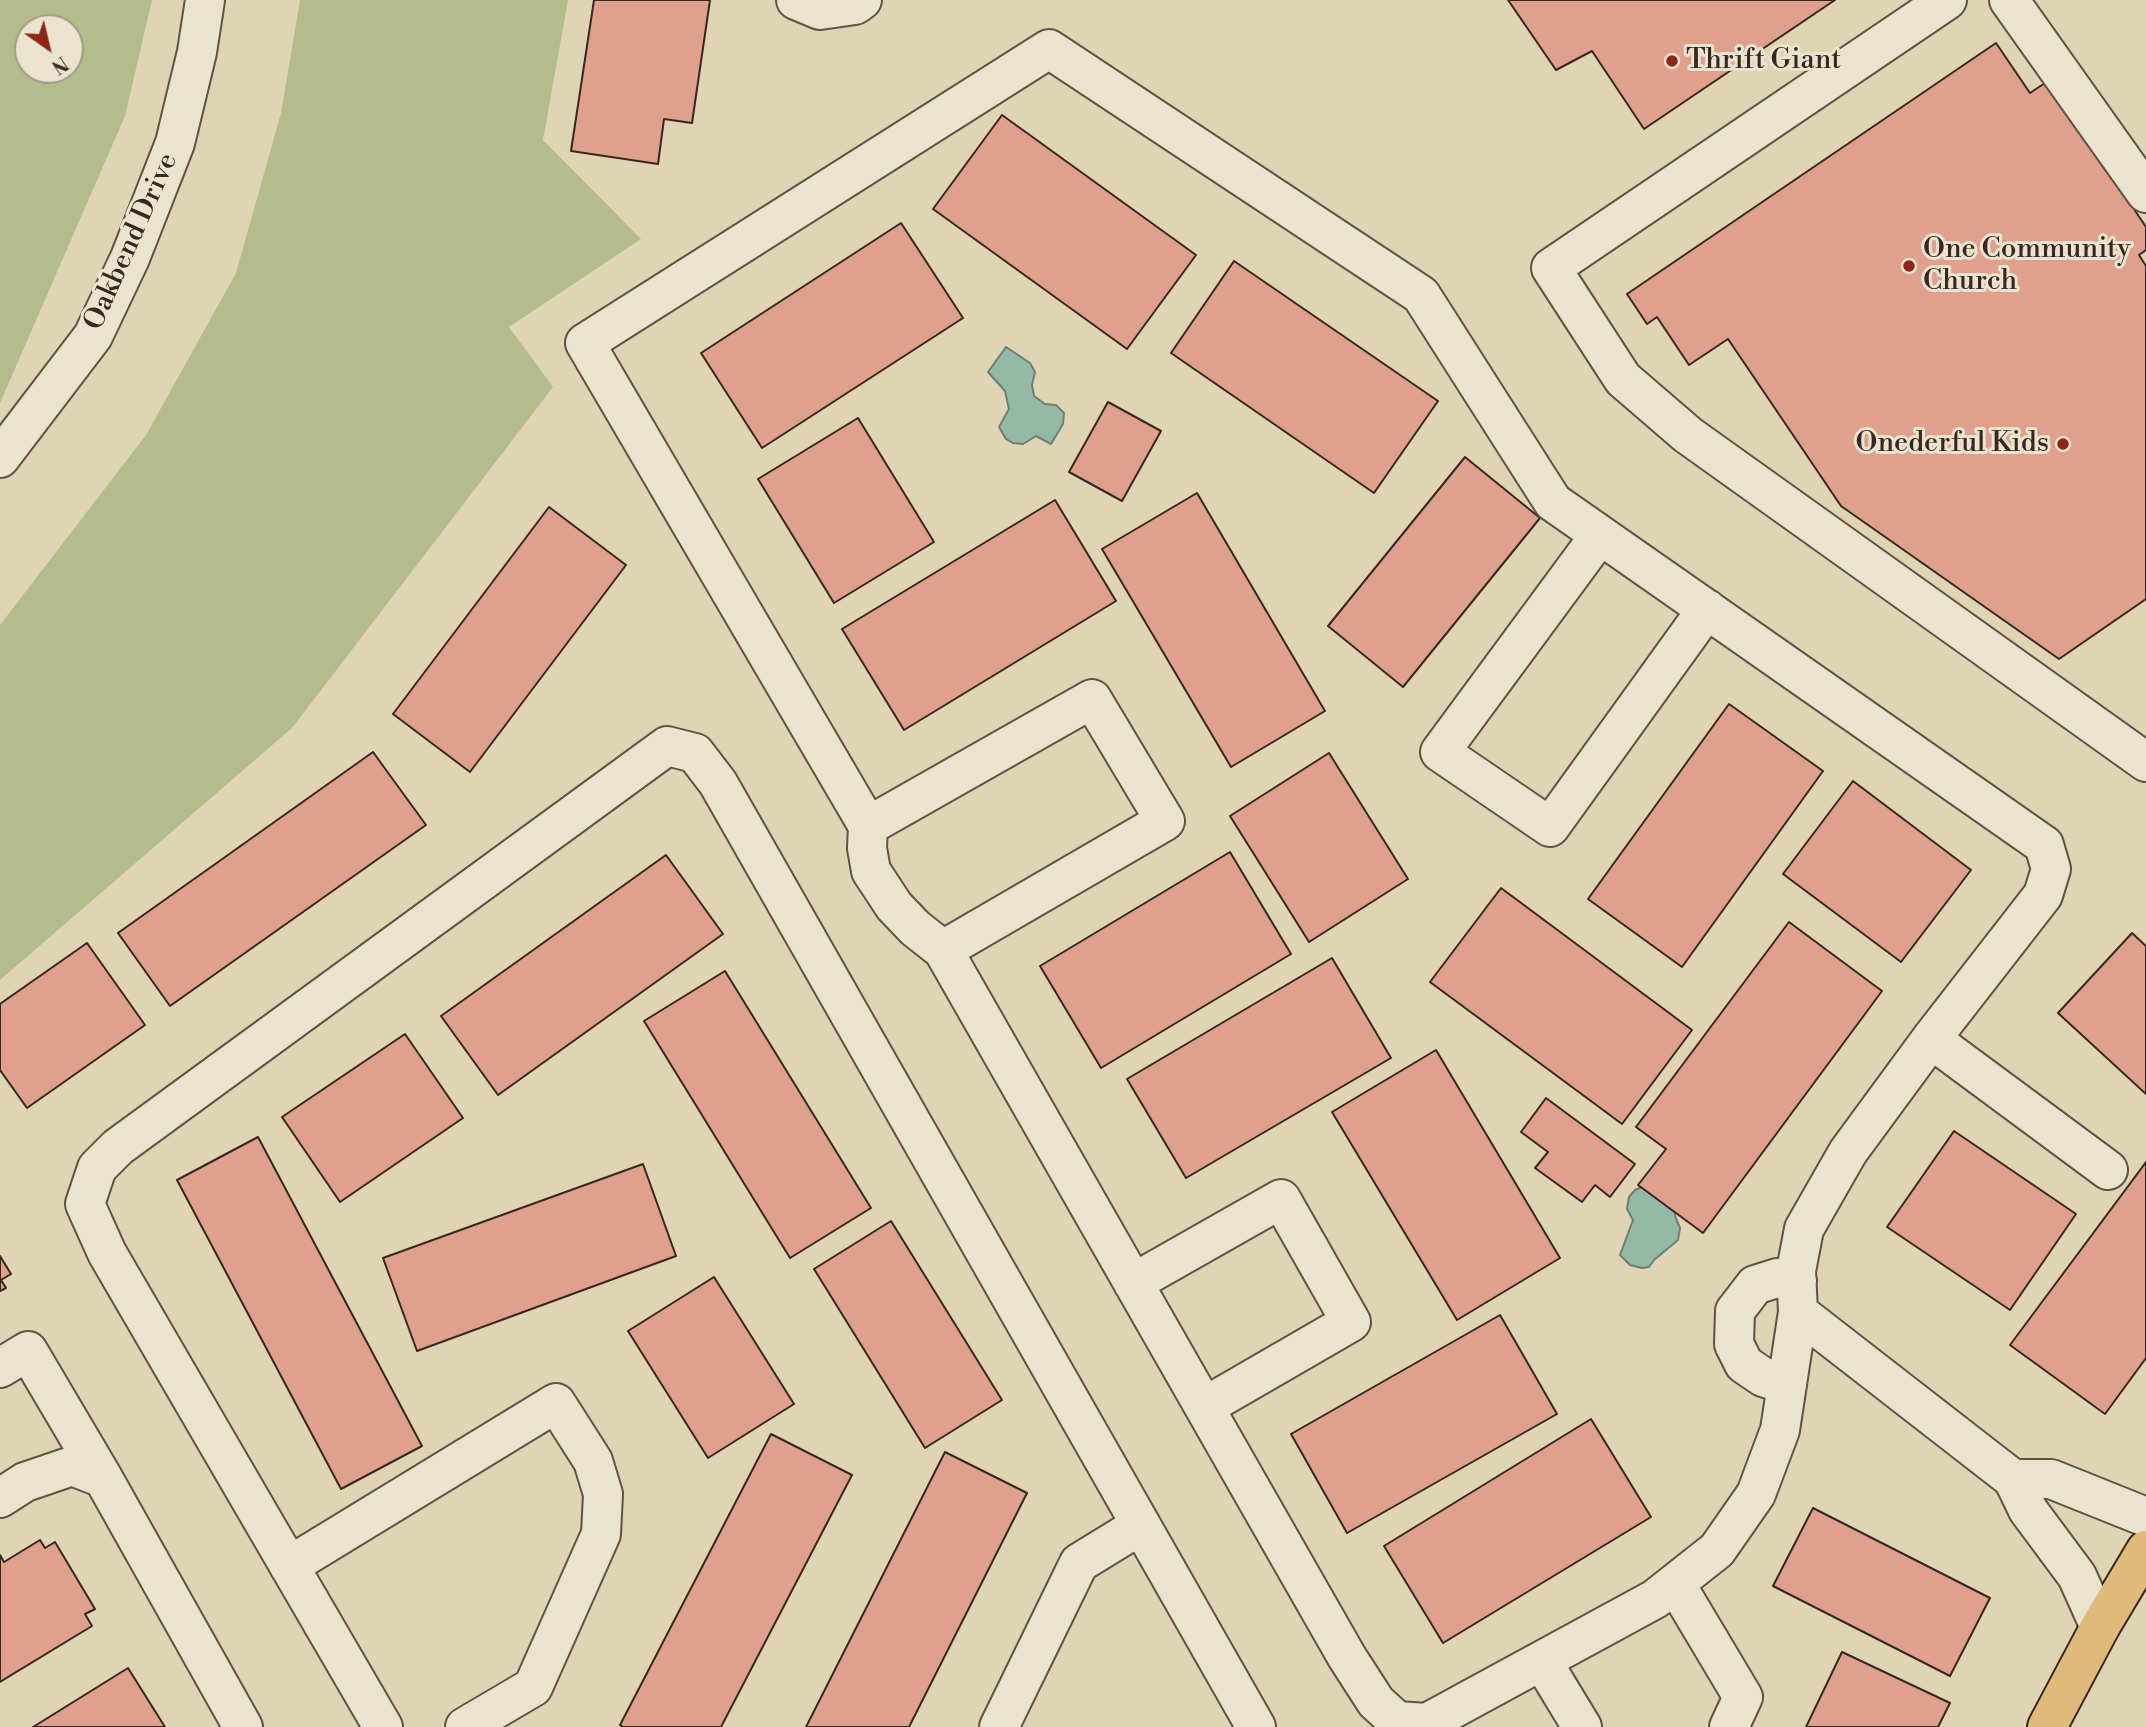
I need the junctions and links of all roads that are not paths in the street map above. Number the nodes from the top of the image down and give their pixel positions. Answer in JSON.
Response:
{"nodes":[{"id":1,"x":205,"y":0,"type":"edge"},
{"id":2,"x":796,"y":0,"type":"edge"},
{"id":3,"x":862,"y":0,"type":"edge"},
{"id":4,"x":1947,"y":0,"type":"edge"},
{"id":5,"x":2009,"y":0,"type":"edge"},
{"id":6,"x":2146,"y":193,"type":"edge"},
{"id":7,"x":0,"y":458,"type":"edge"},
{"id":8,"x":1600,"y":535,"type":"junction"},
{"id":9,"x":1707,"y":609,"type":"junction"},
{"id":10,"x":2146,"y":762,"type":"edge"},
{"id":11,"x":868,"y":827,"type":"junction"},
{"id":12,"x":943,"y":950,"type":"junction"},
{"id":13,"x":1931,"y":1040,"type":"junction"},
{"id":14,"x":2108,"y":1170,"type":"dead end"},
{"id":15,"x":1133,"y":1283,"type":"junction"},
{"id":16,"x":1798,"y":1297,"type":"junction"},
{"id":17,"x":0,"y":1368,"type":"edge"},
{"id":18,"x":1787,"y":1385,"type":"junction"},
{"id":19,"x":1204,"y":1407,"type":"junction"},
{"id":20,"x":103,"y":1478,"type":"junction"},
{"id":21,"x":2013,"y":1479,"type":"junction"},
{"id":22,"x":0,"y":1498,"type":"edge"},
{"id":23,"x":1141,"y":1525,"type":"junction"},
{"id":24,"x":2145,"y":1544,"type":"edge"},
{"id":25,"x":289,"y":1566,"type":"junction"},
{"id":26,"x":1675,"y":1583,"type":"junction"},
{"id":27,"x":2100,"y":1627,"type":"junction"},
{"id":28,"x":1542,"y":1661,"type":"junction"},
{"id":29,"x":243,"y":1727,"type":"edge"},
{"id":30,"x":383,"y":1727,"type":"edge"},
{"id":31,"x":465,"y":1727,"type":"edge"},
{"id":32,"x":999,"y":1727,"type":"edge"},
{"id":33,"x":1256,"y":1727,"type":"edge"},
{"id":34,"x":1582,"y":1727,"type":"edge"},
{"id":35,"x":1729,"y":1727,"type":"edge"},
{"id":36,"x":2047,"y":1727,"type":"edge"}],
"edges":[{"from":1,"to":7,"type":"street","name":"Oakbend Drive"},
{"from":2,"to":3,"type":"street"},
{"from":4,"to":10,"type":"street"},
{"from":5,"to":6,"type":"street"},
{"from":8,"to":9,"type":"street"},
{"from":8,"to":9,"type":"street"},
{"from":8,"to":11,"type":"street"},
{"from":9,"to":13,"type":"street"},
{"from":11,"to":12,"type":"street"},
{"from":11,"to":12,"type":"street"},
{"from":12,"to":15,"type":"street"},
{"from":13,"to":14,"type":"street"},
{"from":13,"to":16,"type":"street"},
{"from":15,"to":19,"type":"street"},
{"from":15,"to":19,"type":"street"},
{"from":16,"to":18,"type":"street"},
{"from":16,"to":18,"type":"street"},
{"from":16,"to":21,"type":"street"},
{"from":17,"to":20,"type":"street"},
{"from":18,"to":26,"type":"street"},
{"from":19,"to":28,"type":"street"},
{"from":20,"to":22,"type":"street"},
{"from":20,"to":29,"type":"street"},
{"from":21,"to":24,"type":"street"},
{"from":21,"to":27,"type":"street"},
{"from":23,"to":25,"type":"street"},
{"from":23,"to":32,"type":"street"},
{"from":23,"to":33,"type":"street"},
{"from":24,"to":27,"type":"main road"},
{"from":25,"to":30,"type":"street"},
{"from":25,"to":31,"type":"street"},
{"from":26,"to":28,"type":"street"},
{"from":26,"to":35,"type":"street"},
{"from":27,"to":36,"type":"main road"},
{"from":28,"to":34,"type":"street"}]}
